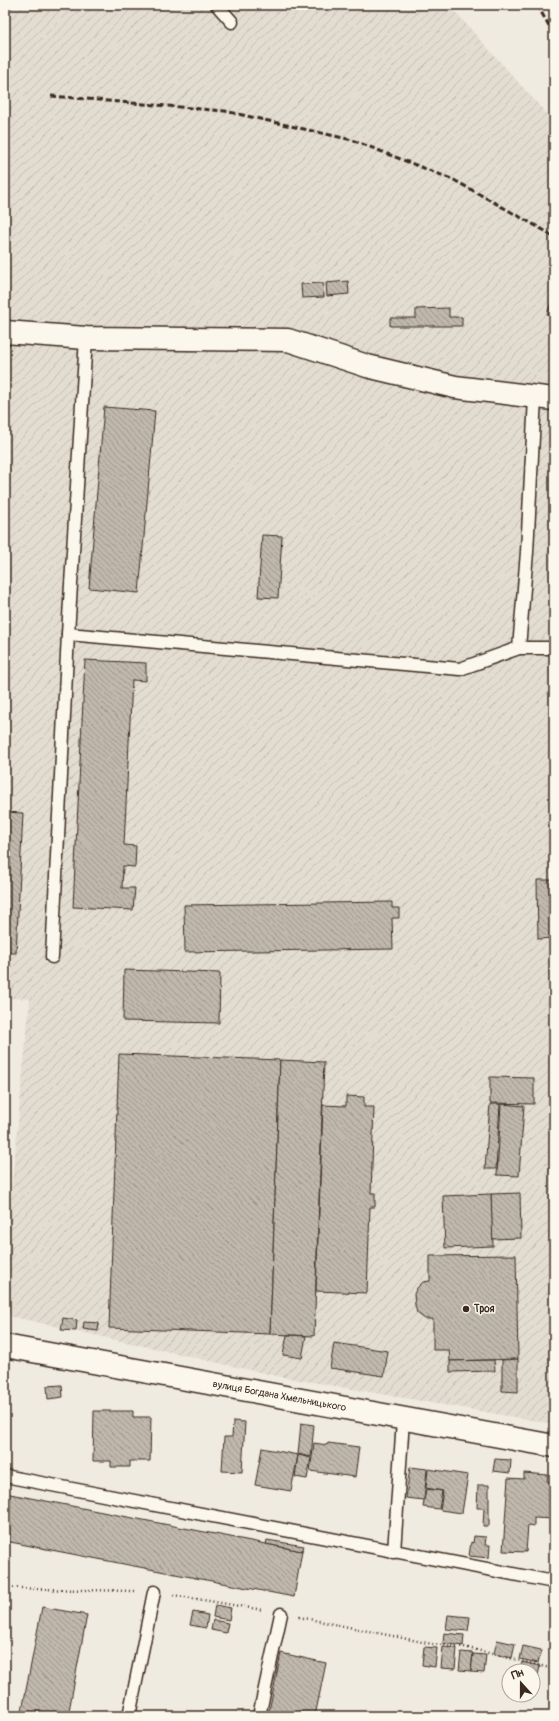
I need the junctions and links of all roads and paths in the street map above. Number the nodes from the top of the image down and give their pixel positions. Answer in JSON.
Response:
{"nodes":[{"id":1,"x":217,"y":5,"type":"edge"},
{"id":2,"x":232,"y":22,"type":"dead end"},
{"id":3,"x":5,"y":332,"type":"edge"},
{"id":4,"x":86,"y":338,"type":"junction"},
{"id":5,"x":544,"y":398,"type":"edge"},
{"id":6,"x":68,"y":634,"type":"junction"},
{"id":7,"x":519,"y":648,"type":"junction"},
{"id":8,"x":554,"y":648,"type":"edge"},
{"id":9,"x":52,"y":957,"type":"dead end"},
{"id":10,"x":5,"y":1346,"type":"edge"},
{"id":11,"x":403,"y":1420,"type":"junction"},
{"id":12,"x":554,"y":1446,"type":"edge"},
{"id":13,"x":5,"y":1476,"type":"edge"},
{"id":14,"x":394,"y":1552,"type":"junction"},
{"id":15,"x":554,"y":1582,"type":"edge"},
{"id":16,"x":154,"y":1592,"type":"dead end"},
{"id":17,"x":281,"y":1614,"type":"dead end"},
{"id":18,"x":129,"y":1716,"type":"edge"},
{"id":19,"x":259,"y":1716,"type":"edge"}],
"edges":[{"from":1,"to":2,"type":"lane"},
{"from":3,"to":4,"type":"street"},
{"from":4,"to":5,"type":"street"},
{"from":4,"to":6,"type":"lane"},
{"from":5,"to":7,"type":"lane"},
{"from":6,"to":7,"type":"lane"},
{"from":6,"to":9,"type":"lane"},
{"from":7,"to":8,"type":"lane"},
{"from":10,"to":11,"type":"street","name":"вулиця Богдана Хмельницького"},
{"from":11,"to":12,"type":"street","name":"вулиця Богдана Хмельницького"},
{"from":11,"to":14,"type":"lane"},
{"from":13,"to":14,"type":"lane"},
{"from":14,"to":15,"type":"lane"},
{"from":16,"to":18,"type":"lane"},
{"from":17,"to":19,"type":"lane"}]}
